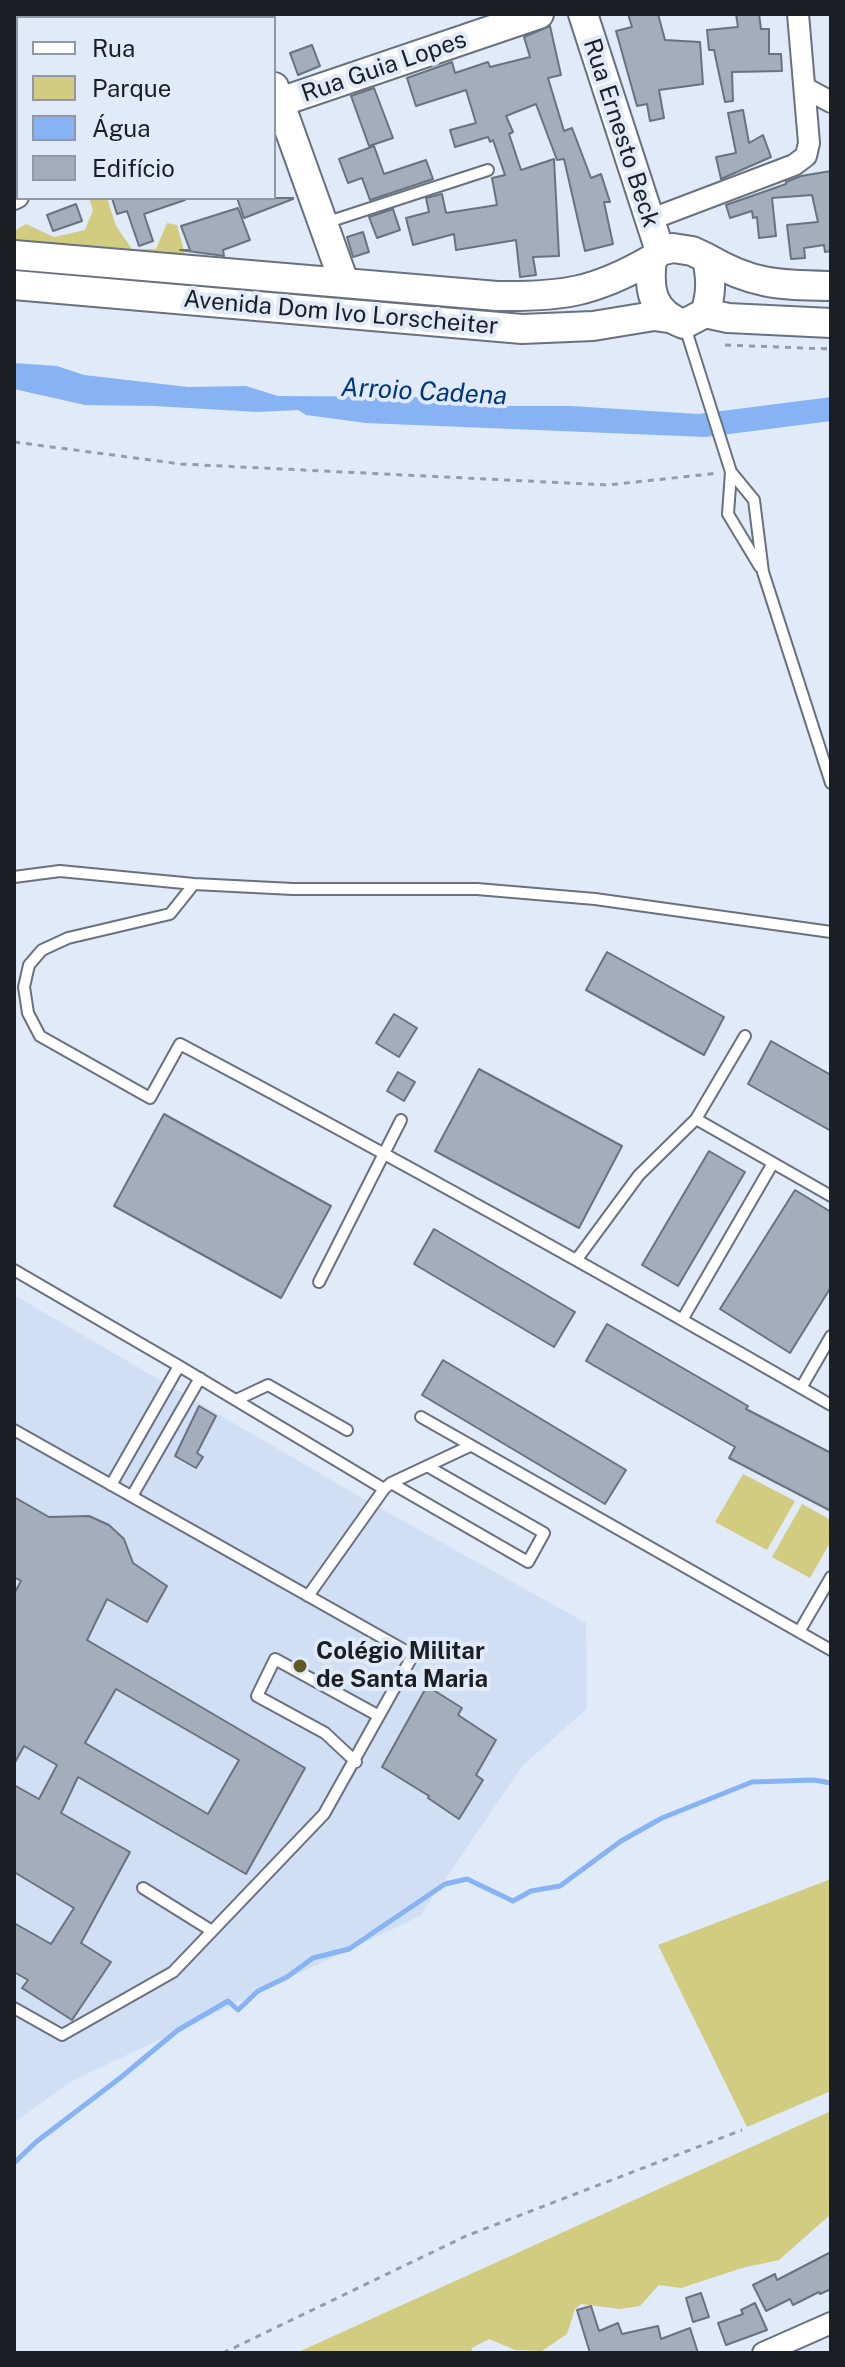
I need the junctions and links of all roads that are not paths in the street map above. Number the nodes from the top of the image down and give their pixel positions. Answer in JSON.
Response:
{"nodes":[{"id":1,"x":539,"y":14,"type":"edge"},
{"id":2,"x":583,"y":14,"type":"edge"},
{"id":3,"x":798,"y":14,"type":"edge"},
{"id":4,"x":805,"y":88,"type":"junction"},
{"id":5,"x":276,"y":98,"type":"edge"},
{"id":6,"x":831,"y":102,"type":"edge"},
{"id":7,"x":488,"y":170,"type":"dead end"},
{"id":8,"x":649,"y":220,"type":"junction"},
{"id":9,"x":323,"y":224,"type":"junction"},
{"id":10,"x":14,"y":255,"type":"edge"},
{"id":11,"x":656,"y":255,"type":"junction"},
{"id":12,"x":707,"y":258,"type":"junction"},
{"id":13,"x":344,"y":282,"type":"junction"},
{"id":14,"x":14,"y":285,"type":"edge"},
{"id":15,"x":831,"y":286,"type":"edge"},
{"id":16,"x":685,"y":318,"type":"junction"},
{"id":17,"x":831,"y":323,"type":"edge"},
{"id":18,"x":731,"y":472,"type":"junction"},
{"id":19,"x":763,"y":572,"type":"junction"},
{"id":20,"x":831,"y":783,"type":"edge"},
{"id":21,"x":14,"y":877,"type":"edge"},
{"id":22,"x":194,"y":884,"type":"junction"},
{"id":23,"x":831,"y":932,"type":"edge"},
{"id":24,"x":745,"y":1036,"type":"dead end"},
{"id":25,"x":696,"y":1119,"type":"junction"},
{"id":26,"x":401,"y":1120,"type":"dead end"},
{"id":27,"x":385,"y":1152,"type":"junction"},
{"id":28,"x":773,"y":1163,"type":"junction"},
{"id":29,"x":831,"y":1196,"type":"edge"},
{"id":30,"x":577,"y":1259,"type":"junction"},
{"id":31,"x":14,"y":1270,"type":"edge"},
{"id":32,"x":319,"y":1282,"type":"dead end"},
{"id":33,"x":682,"y":1320,"type":"junction"},
{"id":34,"x":831,"y":1336,"type":"edge"},
{"id":35,"x":179,"y":1366,"type":"junction"},
{"id":36,"x":200,"y":1378,"type":"junction"},
{"id":37,"x":801,"y":1388,"type":"junction"},
{"id":38,"x":236,"y":1400,"type":"junction"},
{"id":39,"x":831,"y":1405,"type":"edge"},
{"id":40,"x":421,"y":1417,"type":"dead end"},
{"id":41,"x":14,"y":1430,"type":"edge"},
{"id":42,"x":347,"y":1430,"type":"dead end"},
{"id":43,"x":470,"y":1446,"type":"junction"},
{"id":44,"x":427,"y":1466,"type":"junction"},
{"id":45,"x":111,"y":1485,"type":"junction"},
{"id":46,"x":387,"y":1486,"type":"junction"},
{"id":47,"x":132,"y":1496,"type":"junction"},
{"id":48,"x":831,"y":1577,"type":"edge"},
{"id":49,"x":308,"y":1596,"type":"junction"},
{"id":50,"x":799,"y":1632,"type":"junction"},
{"id":51,"x":831,"y":1650,"type":"edge"},
{"id":52,"x":379,"y":1716,"type":"junction"},
{"id":53,"x":356,"y":1762,"type":"junction"},
{"id":54,"x":143,"y":1888,"type":"dead end"},
{"id":55,"x":212,"y":1931,"type":"junction"},
{"id":56,"x":14,"y":2008,"type":"edge"},
{"id":57,"x":831,"y":2323,"type":"edge"},
{"id":58,"x":763,"y":2353,"type":"edge"}],
"edges":[{"from":1,"to":5,"type":"main road","name":"Rua Guia Lopes"},
{"from":2,"to":8,"type":"main road","name":"Rua Ernesto Beck"},
{"from":3,"to":4,"type":"street"},
{"from":4,"to":6,"type":"street"},
{"from":4,"to":8,"type":"street"},
{"from":5,"to":9,"type":"main road"},
{"from":7,"to":9,"type":"lane"},
{"from":8,"to":11,"type":"main road","name":"Rua Ernesto Beck"},
{"from":9,"to":13,"type":"main road"},
{"from":10,"to":13,"type":"main road","name":"Avenida Dom Ivo Lorscheiter"},
{"from":11,"to":12,"type":"main road"},
{"from":11,"to":13,"type":"main road","name":"Avenida Dom Ivo Lorscheiter"},
{"from":11,"to":16,"type":"main road"},
{"from":12,"to":15,"type":"main road"},
{"from":12,"to":16,"type":"main road"},
{"from":14,"to":16,"type":"main road","name":"Avenida Dom Ivo Lorscheiter"},
{"from":16,"to":17,"type":"main road","name":"Avenida Dom Ivo Lorscheiter"},
{"from":16,"to":18,"type":"lane"},
{"from":18,"to":19,"type":"lane"},
{"from":18,"to":19,"type":"lane"},
{"from":19,"to":20,"type":"lane"},
{"from":21,"to":22,"type":"lane"},
{"from":22,"to":23,"type":"lane"},
{"from":22,"to":27,"type":"lane"},
{"from":24,"to":25,"type":"lane"},
{"from":25,"to":28,"type":"lane"},
{"from":25,"to":30,"type":"lane"},
{"from":26,"to":27,"type":"lane"},
{"from":27,"to":30,"type":"lane"},
{"from":27,"to":32,"type":"lane"},
{"from":28,"to":29,"type":"lane"},
{"from":28,"to":33,"type":"lane"},
{"from":30,"to":33,"type":"lane"},
{"from":31,"to":35,"type":"lane"},
{"from":33,"to":37,"type":"lane"},
{"from":34,"to":37,"type":"lane"},
{"from":35,"to":36,"type":"lane"},
{"from":35,"to":45,"type":"lane"},
{"from":36,"to":38,"type":"lane"},
{"from":36,"to":47,"type":"lane"},
{"from":37,"to":39,"type":"lane"},
{"from":38,"to":42,"type":"lane"},
{"from":38,"to":46,"type":"lane"},
{"from":40,"to":43,"type":"lane"},
{"from":41,"to":45,"type":"lane"},
{"from":43,"to":44,"type":"lane"},
{"from":43,"to":50,"type":"lane"},
{"from":44,"to":46,"type":"lane"},
{"from":44,"to":46,"type":"lane"},
{"from":45,"to":47,"type":"lane"},
{"from":46,"to":49,"type":"lane"},
{"from":47,"to":49,"type":"lane"},
{"from":48,"to":50,"type":"lane"},
{"from":49,"to":52,"type":"lane"},
{"from":50,"to":51,"type":"lane"},
{"from":52,"to":53,"type":"lane"},
{"from":52,"to":53,"type":"lane"},
{"from":53,"to":55,"type":"lane"},
{"from":54,"to":55,"type":"lane"},
{"from":55,"to":56,"type":"lane"},
{"from":57,"to":58,"type":"street"}]}
